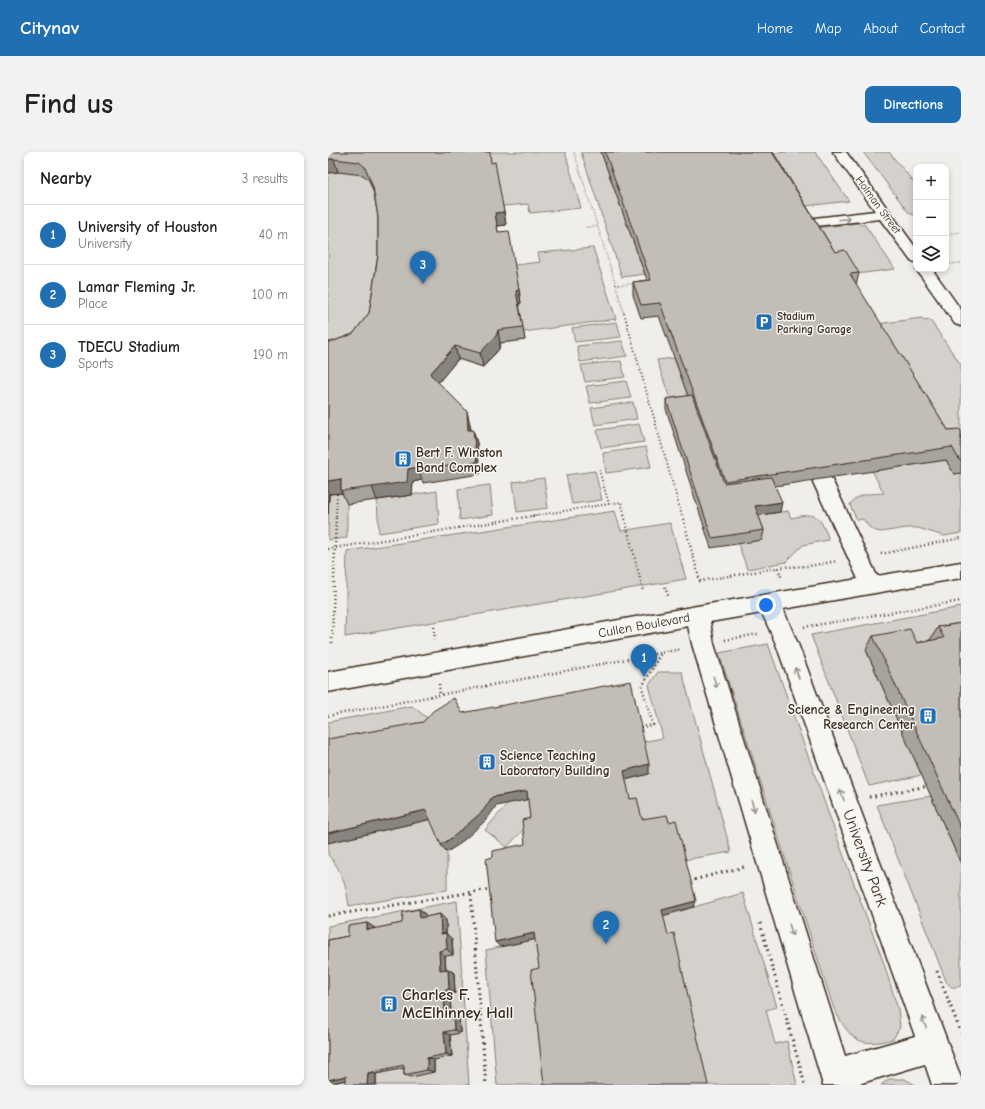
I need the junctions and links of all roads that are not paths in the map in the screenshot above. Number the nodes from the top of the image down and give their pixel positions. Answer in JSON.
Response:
{"nodes":[{"id":1,"x":839,"y":152,"type":"edge"},
{"id":2,"x":880,"y":209,"type":"junction"},
{"id":3,"x":803,"y":217,"type":"edge"},
{"id":4,"x":913,"y":254,"type":"edge"},
{"id":5,"x":926,"y":272,"type":"edge"},
{"id":6,"x":961,"y":321,"type":"edge"},
{"id":7,"x":823,"y":482,"type":"edge"},
{"id":8,"x":961,"y":570,"type":"edge"},
{"id":9,"x":872,"y":585,"type":"junction"},
{"id":10,"x":769,"y":603,"type":"junction"},
{"id":11,"x":697,"y":615,"type":"junction"},
{"id":12,"x":328,"y":682,"type":"edge"},
{"id":13,"x":933,"y":1046,"type":"junction"},
{"id":14,"x":837,"y":1079,"type":"edge"},
{"id":15,"x":948,"y":1085,"type":"edge"}],
"edges":[{"from":1,"to":2,"type":"street","name":"Holman Street"},
{"from":2,"to":3,"type":"street"},
{"from":2,"to":4,"type":"street","name":"Holman Street"},
{"from":5,"to":6,"type":"street"},
{"from":7,"to":9,"type":"street"},
{"from":8,"to":9,"type":"street","name":"Cullen Boulevard"},
{"from":9,"to":10,"type":"street","name":"Cullen Boulevard"},
{"from":10,"to":11,"type":"street","name":"Cullen Boulevard"},
{"from":13,"to":10,"type":"street","name":"University Park","one_way":true},
{"from":11,"to":12,"type":"street","name":"Cullen Boulevard"},
{"from":11,"to":14,"type":"street","one_way":true},
{"from":13,"to":14,"type":"street"},
{"from":13,"to":15,"type":"street","name":"University Park"}]}
